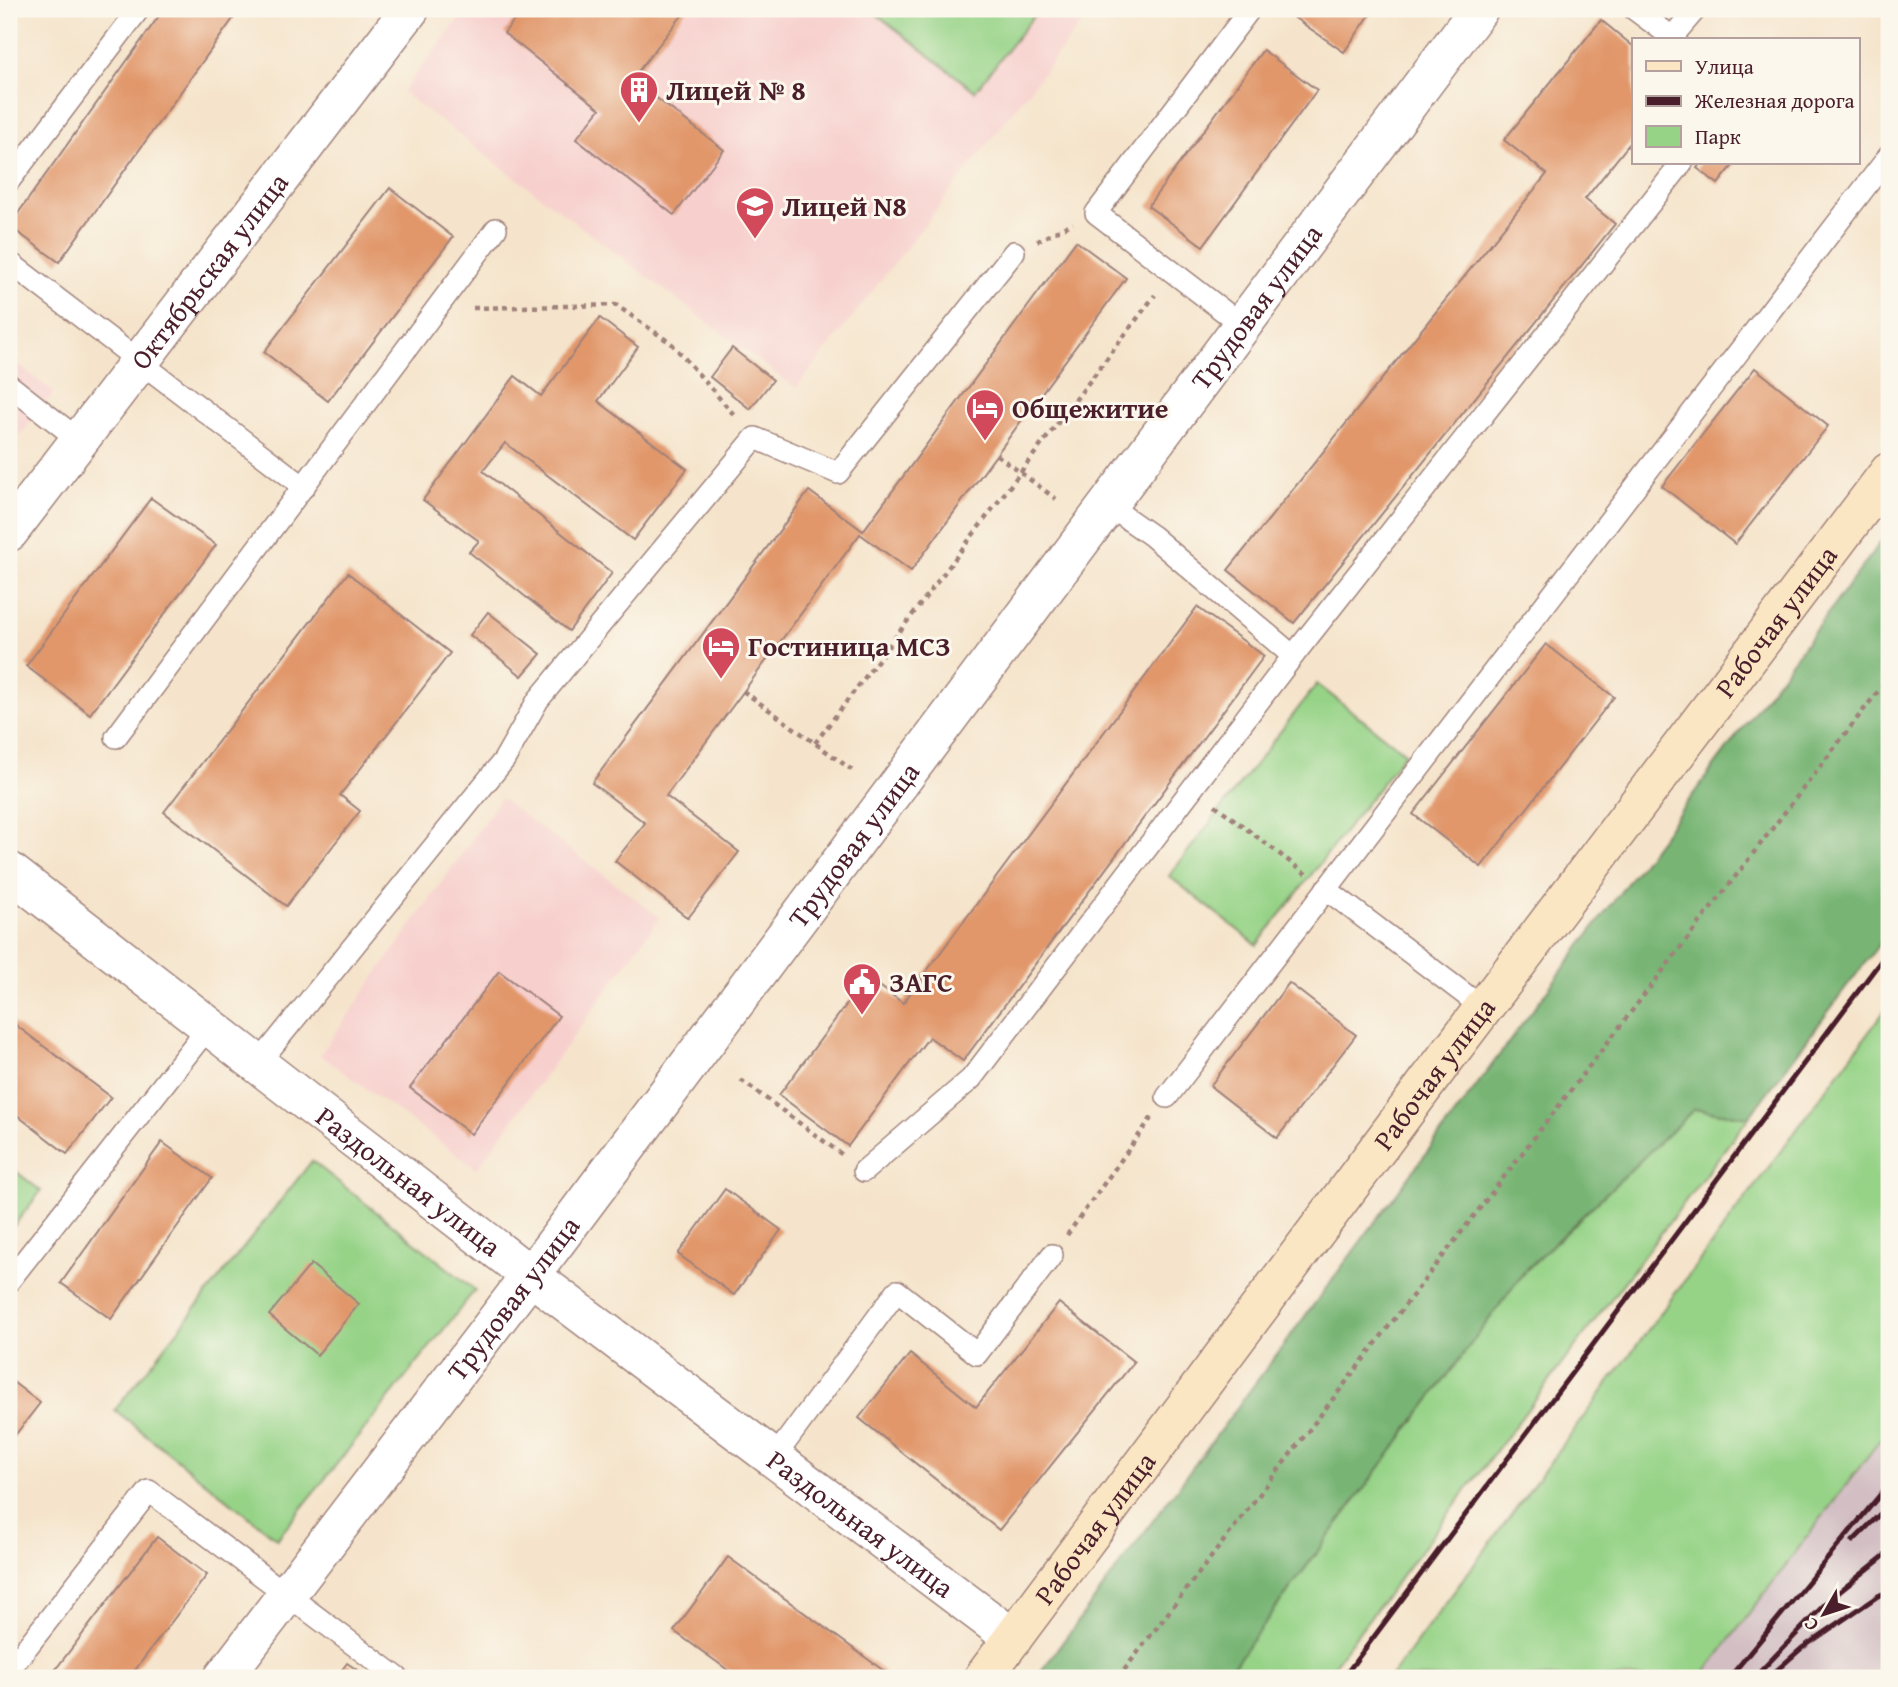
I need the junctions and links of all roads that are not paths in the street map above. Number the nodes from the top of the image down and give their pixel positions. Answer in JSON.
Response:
{"nodes":[{"id":1,"x":139,"y":9,"type":"edge"},
{"id":2,"x":1250,"y":9,"type":"edge"},
{"id":3,"x":1479,"y":9,"type":"edge"},
{"id":4,"x":1634,"y":9,"type":"edge"},
{"id":5,"x":1696,"y":9,"type":"edge"},
{"id":6,"x":401,"y":12,"type":"edge"},
{"id":7,"x":1673,"y":38,"type":"edge"},
{"id":8,"x":1675,"y":38,"type":"edge"},
{"id":9,"x":1889,"y":156,"type":"edge"},
{"id":10,"x":1681,"y":164,"type":"edge"},
{"id":11,"x":9,"y":181,"type":"edge"},
{"id":12,"x":496,"y":229,"type":"dead end"},
{"id":13,"x":1014,"y":252,"type":"road end"},
{"id":14,"x":9,"y":262,"type":"edge"},
{"id":15,"x":1243,"y":326,"type":"junction"},
{"id":16,"x":140,"y":361,"type":"junction"},
{"id":17,"x":9,"y":385,"type":"edge"},
{"id":18,"x":79,"y":440,"type":"junction"},
{"id":19,"x":1889,"y":472,"type":"edge"},
{"id":20,"x":304,"y":487,"type":"junction"},
{"id":21,"x":1109,"y":506,"type":"junction"},
{"id":22,"x":9,"y":532,"type":"edge"},
{"id":23,"x":1293,"y":656,"type":"junction"},
{"id":24,"x":116,"y":737,"type":"dead end"},
{"id":25,"x":9,"y":871,"type":"edge"},
{"id":26,"x":1326,"y":889,"type":"junction"},
{"id":27,"x":1483,"y":1008,"type":"junction"},
{"id":28,"x":210,"y":1025,"type":"junction"},
{"id":29,"x":258,"y":1064,"type":"junction"},
{"id":30,"x":1167,"y":1097,"type":"road end"},
{"id":31,"x":864,"y":1171,"type":"road end"},
{"id":32,"x":1052,"y":1255,"type":"road end"},
{"id":33,"x":531,"y":1276,"type":"junction"},
{"id":34,"x":9,"y":1281,"type":"edge"},
{"id":35,"x":774,"y":1458,"type":"junction"},
{"id":36,"x":287,"y":1595,"type":"junction"},
{"id":37,"x":1013,"y":1639,"type":"junction"},
{"id":38,"x":9,"y":1670,"type":"edge"},
{"id":39,"x":223,"y":1678,"type":"edge"},
{"id":40,"x":398,"y":1678,"type":"edge"},
{"id":41,"x":983,"y":1678,"type":"edge"}],
"edges":[{"from":1,"to":11,"type":"lane"},
{"from":2,"to":15,"type":"lane"},
{"from":3,"to":15,"type":"street","name":"Трудовая улица"},
{"from":4,"to":7,"type":"lane"},
{"from":5,"to":8,"type":"lane"},
{"from":6,"to":16,"type":"street","name":"Октябрьская улица"},
{"from":9,"to":26,"type":"lane"},
{"from":10,"to":23,"type":"lane"},
{"from":12,"to":20,"type":"lane"},
{"from":13,"to":29,"type":"lane"},
{"from":14,"to":16,"type":"lane"},
{"from":15,"to":21,"type":"street","name":"Трудовая улица"},
{"from":16,"to":18,"type":"street","name":"Октябрьская улица"},
{"from":16,"to":20,"type":"lane"},
{"from":17,"to":18,"type":"lane"},
{"from":18,"to":22,"type":"street","name":"Октябрьская улица"},
{"from":19,"to":27,"type":"street","name":"Рабочая улица"},
{"from":20,"to":24,"type":"lane"},
{"from":21,"to":23,"type":"lane"},
{"from":21,"to":33,"type":"street","name":"Трудовая улица"},
{"from":23,"to":31,"type":"lane"},
{"from":25,"to":28,"type":"street","name":"Раздольная улица"},
{"from":26,"to":27,"type":"lane"},
{"from":26,"to":30,"type":"lane"},
{"from":27,"to":37,"type":"street","name":"Рабочая улица"},
{"from":28,"to":29,"type":"street","name":"Раздольная улица"},
{"from":28,"to":34,"type":"lane"},
{"from":29,"to":33,"type":"street","name":"Раздольная улица"},
{"from":32,"to":35,"type":"lane"},
{"from":33,"to":35,"type":"street","name":"Раздольная улица"},
{"from":33,"to":36,"type":"street","name":"Трудовая улица"},
{"from":35,"to":37,"type":"street","name":"Раздольная улица"},
{"from":36,"to":38,"type":"lane"},
{"from":36,"to":39,"type":"street","name":"Трудовая улица"},
{"from":36,"to":40,"type":"lane"},
{"from":37,"to":41,"type":"street","name":"Рабочая улица"}]}
